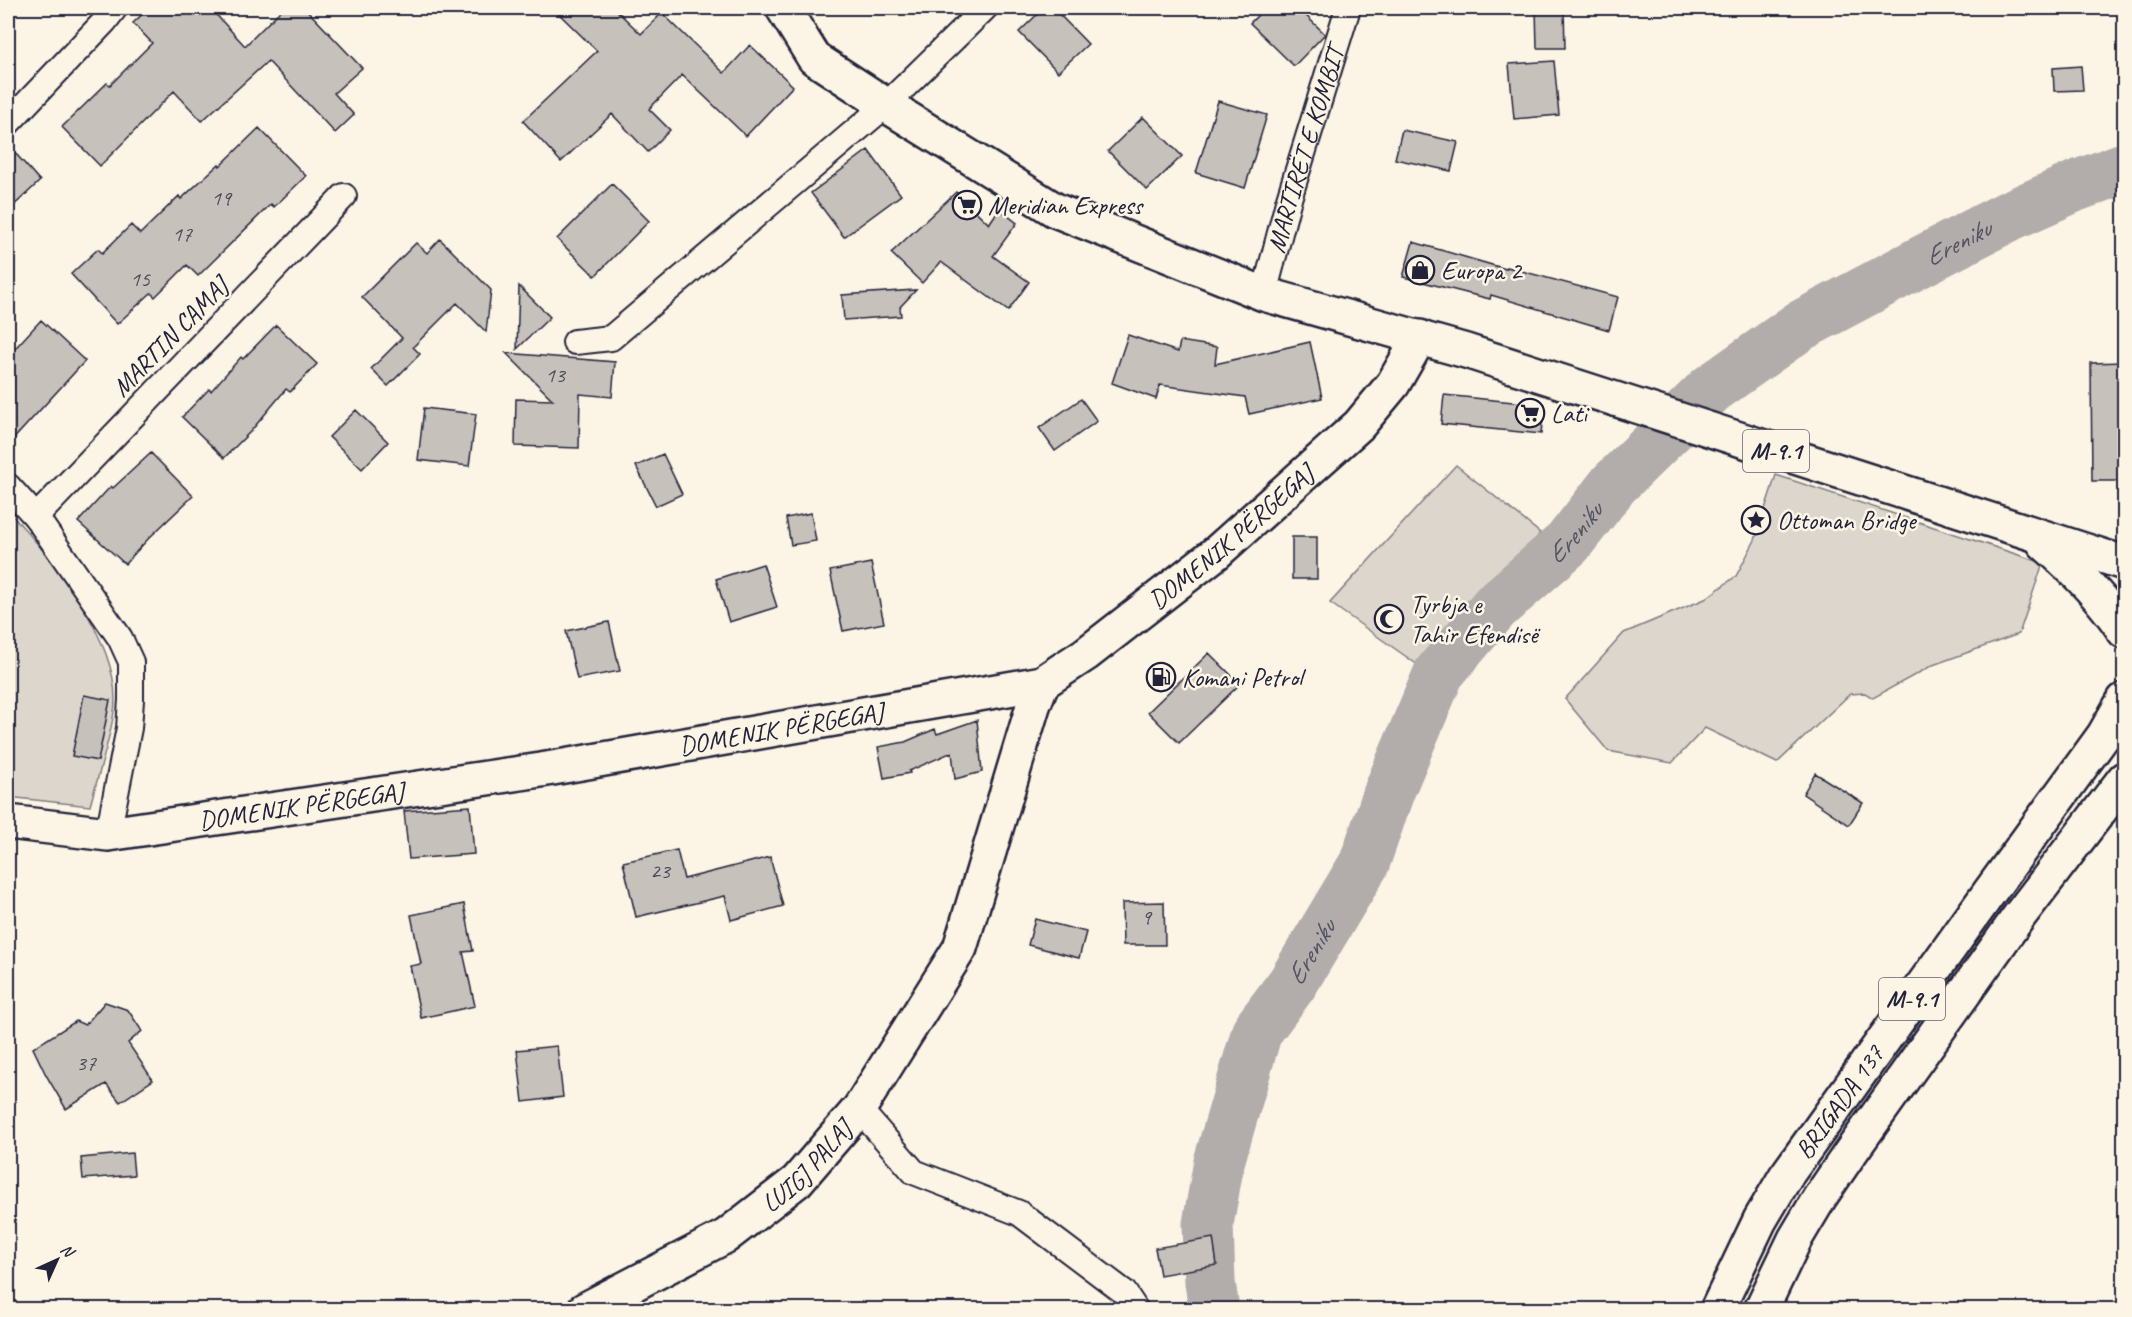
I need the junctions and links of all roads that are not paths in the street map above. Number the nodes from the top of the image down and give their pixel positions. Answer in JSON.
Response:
{"nodes":[{"id":1,"x":115,"y":8,"type":"edge"},
{"id":2,"x":783,"y":8,"type":"edge"},
{"id":3,"x":986,"y":8,"type":"edge"},
{"id":4,"x":1348,"y":8,"type":"edge"},
{"id":5,"x":886,"y":105,"type":"junction"},
{"id":6,"x":8,"y":123,"type":"edge"},
{"id":7,"x":344,"y":196,"type":"dead end"},
{"id":8,"x":1264,"y":294,"type":"junction"},
{"id":9,"x":1420,"y":337,"type":"junction"},
{"id":10,"x":575,"y":342,"type":"dead end"},
{"id":11,"x":8,"y":486,"type":"edge"},
{"id":12,"x":36,"y":517,"type":"junction"},
{"id":13,"x":2030,"y":533,"type":"junction"},
{"id":14,"x":2124,"y":562,"type":"edge"},
{"id":15,"x":2124,"y":631,"type":"edge"},
{"id":16,"x":1042,"y":683,"type":"junction"},
{"id":17,"x":2124,"y":700,"type":"edge"},
{"id":18,"x":2124,"y":779,"type":"edge"},
{"id":19,"x":8,"y":822,"type":"edge"},
{"id":20,"x":108,"y":834,"type":"junction"},
{"id":21,"x":859,"y":1109,"type":"junction"},
{"id":22,"x":584,"y":1310,"type":"edge"},
{"id":23,"x":1136,"y":1310,"type":"edge"},
{"id":24,"x":1717,"y":1310,"type":"edge"},
{"id":25,"x":1761,"y":1310,"type":"edge"}],
"edges":[{"from":1,"to":6,"type":"street"},
{"from":2,"to":5,"type":"main road","number":"M-9.1"},
{"from":3,"to":5,"type":"street"},
{"from":4,"to":8,"type":"street","name":"MARTIRËT E KOMBIT"},
{"from":5,"to":8,"type":"main road","number":"M-9.1"},
{"from":5,"to":10,"type":"street"},
{"from":7,"to":12,"type":"street","name":"MARTIN CAMAJ"},
{"from":8,"to":9,"type":"main road","number":"M-9.1"},
{"from":9,"to":13,"type":"main road","number":"M-9.1"},
{"from":9,"to":16,"type":"main road","name":"DOMENIK PËRGEGAJ"},
{"from":11,"to":12,"type":"street"},
{"from":12,"to":20,"type":"street"},
{"from":13,"to":14,"type":"main road","number":"M-9.1"},
{"from":13,"to":15,"type":"main road","number":"M-9.1"},
{"from":16,"to":20,"type":"main road","name":"DOMENIK PËRGEGAJ"},
{"from":16,"to":21,"type":"main road","name":"LUIGJ PALAJ"},
{"from":17,"to":24,"type":"main road","name":"BRIGADA 137","number":"M-9.1"},
{"from":18,"to":25,"type":"main road","name":"BRIGADA 137","number":"M-9.1"},
{"from":19,"to":20,"type":"main road","name":"DOMENIK PËRGEGAJ"},
{"from":21,"to":22,"type":"main road","name":"LUIGJ PALAJ"},
{"from":21,"to":23,"type":"street"}]}
